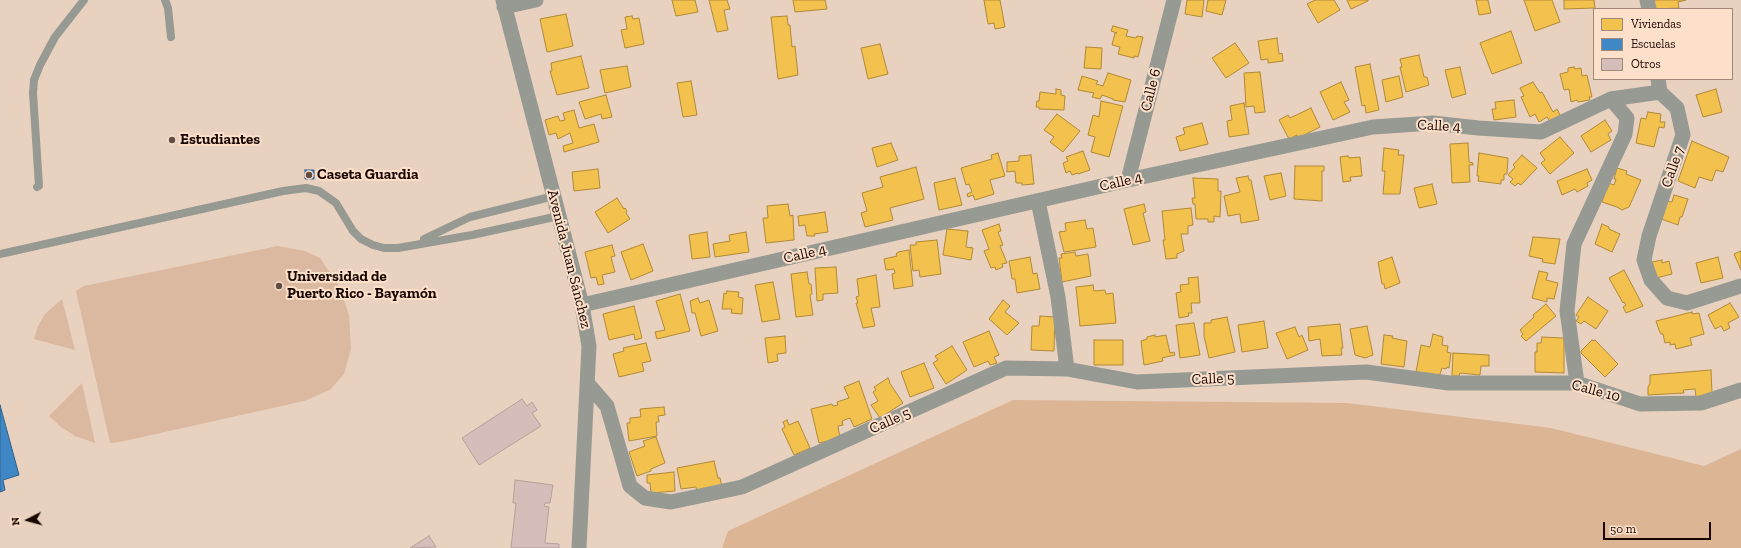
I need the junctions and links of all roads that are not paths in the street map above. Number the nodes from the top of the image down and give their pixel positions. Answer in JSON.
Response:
{"nodes":[{"id":1,"x":84,"y":0,"type":"edge"},
{"id":2,"x":165,"y":0,"type":"edge"},
{"id":3,"x":536,"y":0,"type":"edge"},
{"id":4,"x":1174,"y":0,"type":"edge"},
{"id":5,"x":504,"y":4,"type":"edge"},
{"id":6,"x":171,"y":37,"type":"dead end"},
{"id":7,"x":1659,"y":85,"type":"edge"},
{"id":8,"x":1612,"y":99,"type":"junction"},
{"id":9,"x":1128,"y":180,"type":"junction"},
{"id":10,"x":37,"y":187,"type":"dead end"},
{"id":11,"x":554,"y":196,"type":"junction"},
{"id":12,"x":1038,"y":201,"type":"junction"},
{"id":13,"x":559,"y":216,"type":"junction"},
{"id":14,"x":416,"y":243,"type":"junction"},
{"id":15,"x":0,"y":254,"type":"edge"},
{"id":16,"x":1741,"y":286,"type":"edge"},
{"id":17,"x":582,"y":305,"type":"junction"},
{"id":18,"x":1067,"y":369,"type":"junction"},
{"id":19,"x":1423,"y":379,"type":"joint"},
{"id":20,"x":1577,"y":383,"type":"junction"},
{"id":21,"x":588,"y":384,"type":"junction"},
{"id":22,"x":1741,"y":390,"type":"edge"},
{"id":23,"x":579,"y":548,"type":"edge"}],
"edges":[{"from":1,"to":10,"type":"lane"},
{"from":2,"to":6,"type":"lane"},
{"from":3,"to":5,"type":"street"},
{"from":4,"to":9,"type":"street","name":"Calle 6"},
{"from":5,"to":11,"type":"street","name":"Avenida Juan Sánchez"},
{"from":7,"to":8,"type":"street","name":"Calle 4"},
{"from":7,"to":16,"type":"street","name":"Calle 7"},
{"from":8,"to":9,"type":"street","name":"Calle 4"},
{"from":8,"to":20,"type":"street"},
{"from":9,"to":12,"type":"street","name":"Calle 4"},
{"from":11,"to":13,"type":"street","name":"Avenida Juan Sánchez"},
{"from":11,"to":14,"type":"lane"},
{"from":12,"to":17,"type":"street","name":"Calle 4"},
{"from":12,"to":18,"type":"street"},
{"from":13,"to":14,"type":"lane"},
{"from":13,"to":17,"type":"street","name":"Avenida Juan Sánchez"},
{"from":14,"to":15,"type":"lane"},
{"from":17,"to":21,"type":"street","name":"Avenida Juan Sánchez"},
{"from":18,"to":19,"type":"street","name":"Calle 5"},
{"from":18,"to":21,"type":"street","name":"Calle 5"},
{"from":19,"to":20,"type":"street","name":"Calle 10"},
{"from":20,"to":22,"type":"street","name":"Calle 10"},
{"from":21,"to":23,"type":"street","name":"Avenida Juan Sánchez"}]}
